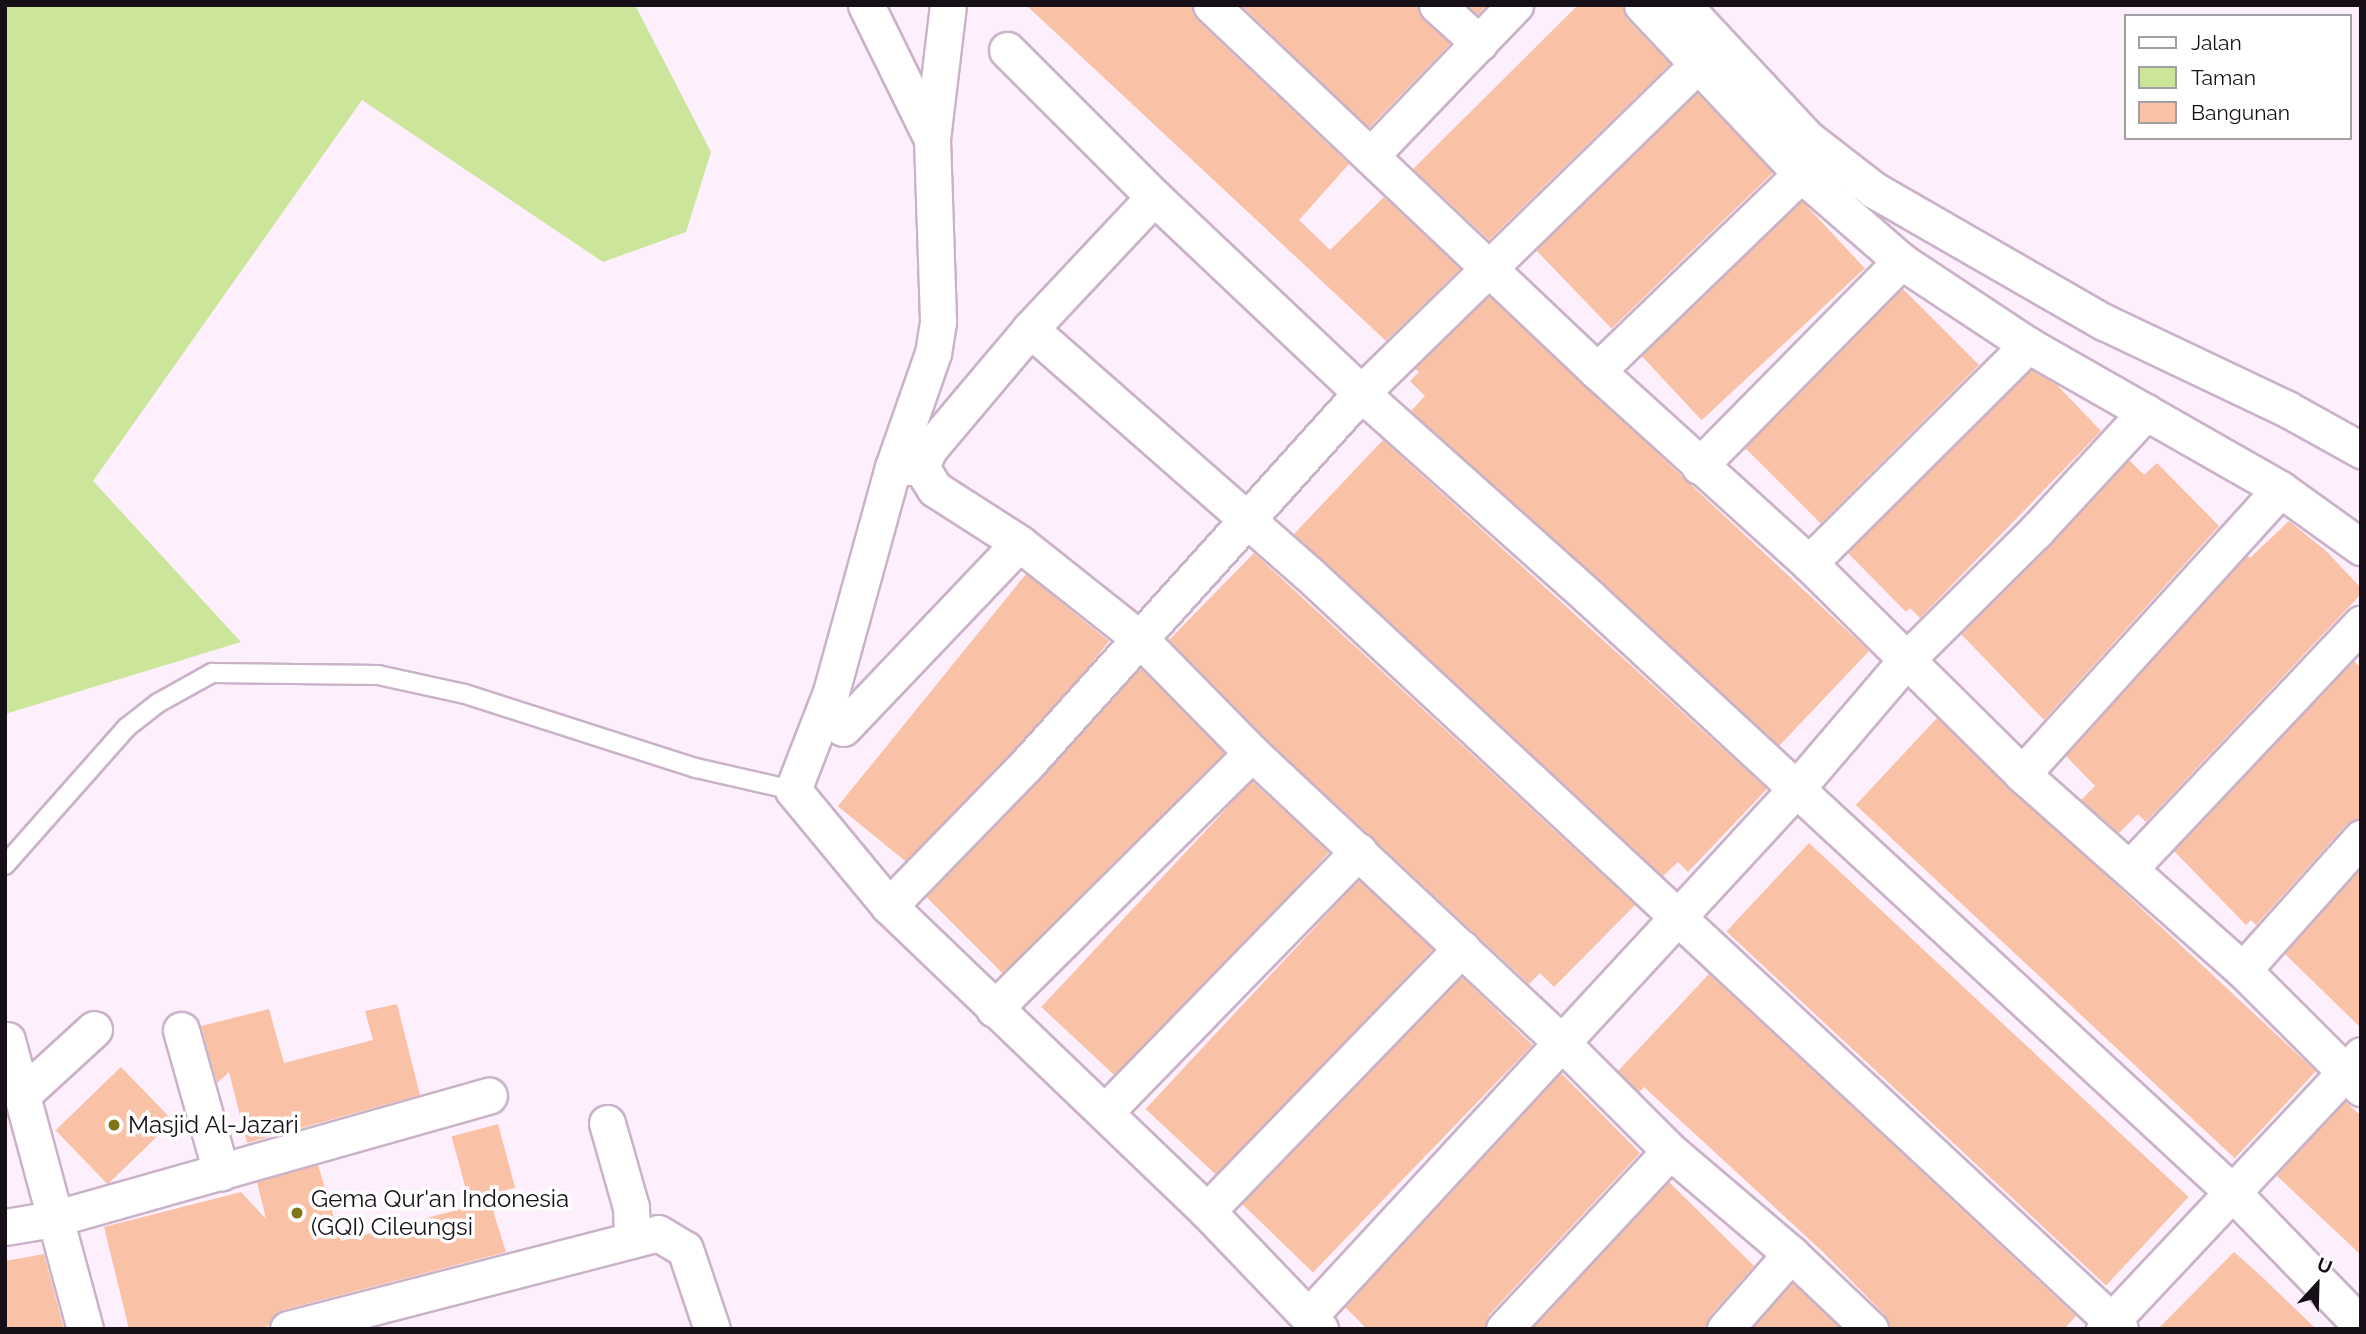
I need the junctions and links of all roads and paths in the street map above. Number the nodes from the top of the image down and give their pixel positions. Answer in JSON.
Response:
{"nodes":[{"id":1,"x":866,"y":5,"type":"edge"},
{"id":2,"x":948,"y":5,"type":"edge"},
{"id":3,"x":1211,"y":5,"type":"edge"},
{"id":4,"x":1437,"y":5,"type":"edge"},
{"id":5,"x":1514,"y":5,"type":"edge"},
{"id":6,"x":1642,"y":5,"type":"edge"},
{"id":7,"x":1683,"y":5,"type":"edge"},
{"id":8,"x":1479,"y":43,"type":"junction"},
{"id":9,"x":1007,"y":50,"type":"dead end"},
{"id":10,"x":1697,"y":65,"type":"junction"},
{"id":11,"x":932,"y":139,"type":"junction"},
{"id":12,"x":1372,"y":155,"type":"junction"},
{"id":13,"x":1801,"y":174,"type":"junction"},
{"id":14,"x":1154,"y":197,"type":"junction"},
{"id":15,"x":1901,"y":261,"type":"junction"},
{"id":16,"x":1488,"y":267,"type":"junction"},
{"id":17,"x":1030,"y":329,"type":"junction"},
{"id":18,"x":2028,"y":345,"type":"junction"},
{"id":19,"x":1597,"y":371,"type":"junction"},
{"id":20,"x":1361,"y":393,"type":"junction"},
{"id":21,"x":2146,"y":412,"type":"junction"},
{"id":22,"x":2361,"y":450,"type":"edge"},
{"id":23,"x":1699,"y":466,"type":"junction"},
{"id":24,"x":907,"y":467,"type":"junction"},
{"id":25,"x":2280,"y":489,"type":"junction"},
{"id":26,"x":1250,"y":521,"type":"junction"},
{"id":27,"x":1019,"y":543,"type":"junction"},
{"id":28,"x":2361,"y":547,"type":"edge"},
{"id":29,"x":1809,"y":563,"type":"junction"},
{"id":30,"x":2361,"y":624,"type":"edge"},
{"id":31,"x":1140,"y":639,"type":"junction"},
{"id":32,"x":1907,"y":659,"type":"junction"},
{"id":33,"x":842,"y":728,"type":"dead end"},
{"id":34,"x":1252,"y":753,"type":"junction"},
{"id":35,"x":2022,"y":774,"type":"junction"},
{"id":36,"x":1796,"y":789,"type":"junction"},
{"id":37,"x":793,"y":790,"type":"junction"},
{"id":38,"x":2361,"y":838,"type":"edge"},
{"id":39,"x":1359,"y":851,"type":"junction"},
{"id":40,"x":5,"y":865,"type":"edge"},
{"id":41,"x":2131,"y":867,"type":"junction"},
{"id":42,"x":889,"y":906,"type":"junction"},
{"id":43,"x":1676,"y":914,"type":"junction"},
{"id":44,"x":1462,"y":948,"type":"junction"},
{"id":45,"x":2243,"y":970,"type":"junction"},
{"id":46,"x":995,"y":1009,"type":"junction"},
{"id":47,"x":94,"y":1029,"type":"dead end"},
{"id":48,"x":181,"y":1030,"type":"dead end"},
{"id":49,"x":7,"y":1040,"type":"dead end"},
{"id":50,"x":1560,"y":1041,"type":"junction"},
{"id":51,"x":2355,"y":1072,"type":"edge"},
{"id":52,"x":21,"y":1096,"type":"junction"},
{"id":53,"x":489,"y":1096,"type":"dead end"},
{"id":54,"x":1105,"y":1112,"type":"junction"},
{"id":55,"x":607,"y":1123,"type":"dead end"},
{"id":56,"x":1670,"y":1151,"type":"junction"},
{"id":57,"x":220,"y":1172,"type":"junction"},
{"id":58,"x":2230,"y":1190,"type":"junction"},
{"id":59,"x":1207,"y":1211,"type":"junction"},
{"id":60,"x":53,"y":1219,"type":"junction"},
{"id":61,"x":5,"y":1227,"type":"edge"},
{"id":62,"x":632,"y":1238,"type":"junction"},
{"id":63,"x":1791,"y":1254,"type":"junction"},
{"id":64,"x":1315,"y":1323,"type":"edge"},
{"id":65,"x":2361,"y":1325,"type":"edge"},
{"id":66,"x":2112,"y":1326,"type":"edge"},
{"id":67,"x":85,"y":1329,"type":"edge"},
{"id":68,"x":288,"y":1329,"type":"edge"},
{"id":69,"x":712,"y":1329,"type":"edge"},
{"id":70,"x":1504,"y":1329,"type":"edge"},
{"id":71,"x":1725,"y":1329,"type":"edge"},
{"id":72,"x":1870,"y":1329,"type":"edge"}],
"edges":[{"from":1,"to":11,"type":"street"},
{"from":2,"to":11,"type":"street"},
{"from":3,"to":12,"type":"street"},
{"from":4,"to":8,"type":"street"},
{"from":5,"to":8,"type":"street"},
{"from":6,"to":10,"type":"street"},
{"from":7,"to":22,"type":"street"},
{"from":8,"to":12,"type":"street"},
{"from":9,"to":14,"type":"street"},
{"from":10,"to":13,"type":"street"},
{"from":10,"to":16,"type":"street"},
{"from":11,"to":24,"type":"street"},
{"from":12,"to":16,"type":"street"},
{"from":13,"to":15,"type":"street"},
{"from":13,"to":19,"type":"street"},
{"from":14,"to":17,"type":"street"},
{"from":14,"to":20,"type":"street"},
{"from":15,"to":18,"type":"street"},
{"from":15,"to":23,"type":"street"},
{"from":16,"to":19,"type":"street"},
{"from":16,"to":20,"type":"street"},
{"from":17,"to":24,"type":"street"},
{"from":17,"to":26,"type":"street"},
{"from":18,"to":21,"type":"street"},
{"from":18,"to":29,"type":"street"},
{"from":19,"to":23,"type":"street"},
{"from":20,"to":26,"type":"street"},
{"from":20,"to":36,"type":"street"},
{"from":21,"to":25,"type":"street"},
{"from":21,"to":32,"type":"street"},
{"from":23,"to":29,"type":"street"},
{"from":24,"to":27,"type":"street"},
{"from":24,"to":37,"type":"street"},
{"from":25,"to":28,"type":"street"},
{"from":25,"to":35,"type":"street"},
{"from":26,"to":31,"type":"street"},
{"from":26,"to":43,"type":"street"},
{"from":27,"to":31,"type":"street"},
{"from":27,"to":33,"type":"street"},
{"from":29,"to":32,"type":"street"},
{"from":30,"to":41,"type":"street"},
{"from":31,"to":34,"type":"street"},
{"from":31,"to":42,"type":"street"},
{"from":32,"to":35,"type":"street"},
{"from":32,"to":36,"type":"street"},
{"from":34,"to":39,"type":"street"},
{"from":34,"to":46,"type":"street"},
{"from":35,"to":41,"type":"street"},
{"from":36,"to":43,"type":"street"},
{"from":36,"to":58,"type":"street"},
{"from":37,"to":40,"type":"lane"},
{"from":37,"to":42,"type":"street"},
{"from":38,"to":45,"type":"street"},
{"from":39,"to":44,"type":"street"},
{"from":39,"to":54,"type":"street"},
{"from":41,"to":45,"type":"street"},
{"from":42,"to":46,"type":"street"},
{"from":43,"to":50,"type":"street"},
{"from":43,"to":66,"type":"street"},
{"from":44,"to":50,"type":"street"},
{"from":44,"to":59,"type":"street"},
{"from":45,"to":51,"type":"street"},
{"from":46,"to":54,"type":"street"},
{"from":47,"to":52,"type":"street"},
{"from":48,"to":57,"type":"street"},
{"from":49,"to":52,"type":"street"},
{"from":50,"to":56,"type":"street"},
{"from":50,"to":64,"type":"street"},
{"from":51,"to":58,"type":"street"},
{"from":52,"to":60,"type":"street"},
{"from":53,"to":57,"type":"street"},
{"from":54,"to":59,"type":"street"},
{"from":55,"to":62,"type":"street"},
{"from":56,"to":63,"type":"street"},
{"from":56,"to":70,"type":"street"},
{"from":57,"to":60,"type":"street"},
{"from":58,"to":65,"type":"street"},
{"from":58,"to":66,"type":"street"},
{"from":59,"to":64,"type":"street"},
{"from":60,"to":61,"type":"street"},
{"from":60,"to":67,"type":"street"},
{"from":62,"to":68,"type":"street"},
{"from":62,"to":69,"type":"street"},
{"from":63,"to":71,"type":"street"},
{"from":63,"to":72,"type":"street"}]}
